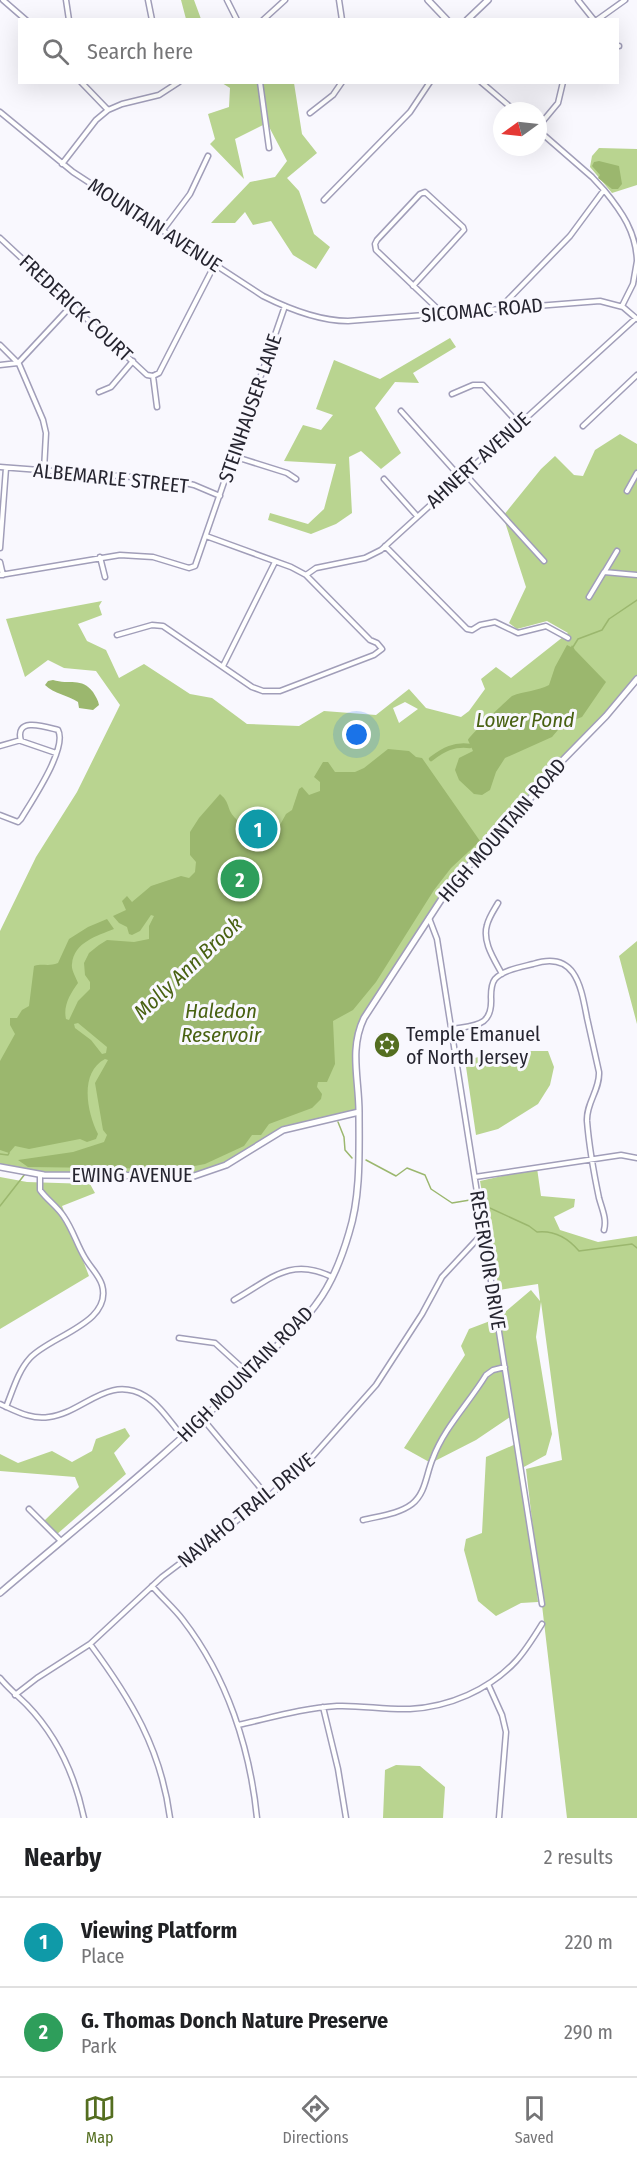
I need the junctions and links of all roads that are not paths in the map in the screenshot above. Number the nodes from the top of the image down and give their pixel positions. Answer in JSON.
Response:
{"nodes":[{"id":1,"x":3,"y":0,"type":"edge"},
{"id":2,"x":66,"y":0,"type":"edge"},
{"id":3,"x":148,"y":0,"type":"edge"},
{"id":4,"x":227,"y":0,"type":"edge"},
{"id":5,"x":285,"y":0,"type":"edge"},
{"id":6,"x":339,"y":0,"type":"edge"},
{"id":7,"x":428,"y":0,"type":"edge"},
{"id":8,"x":488,"y":0,"type":"edge"},
{"id":9,"x":578,"y":0,"type":"edge"},
{"id":10,"x":625,"y":0,"type":"edge"},
{"id":11,"x":24,"y":18,"type":"edge"},
{"id":12,"x":69,"y":18,"type":"edge"},
{"id":13,"x":152,"y":18,"type":"edge"},
{"id":14,"x":236,"y":18,"type":"edge"},
{"id":15,"x":265,"y":18,"type":"edge"},
{"id":16,"x":342,"y":18,"type":"edge"},
{"id":17,"x":445,"y":18,"type":"edge"},
{"id":18,"x":469,"y":18,"type":"edge"},
{"id":19,"x":594,"y":18,"type":"edge"},
{"id":20,"x":599,"y":18,"type":"edge"},
{"id":21,"x":83,"y":84,"type":"edge"},
{"id":22,"x":177,"y":84,"type":"edge"},
{"id":23,"x":260,"y":84,"type":"edge"},
{"id":24,"x":341,"y":84,"type":"edge"},
{"id":25,"x":429,"y":84,"type":"edge"},
{"id":26,"x":482,"y":84,"type":"edge"},
{"id":27,"x":563,"y":84,"type":"edge"},
{"id":28,"x":504,"y":102,"type":"edge"},
{"id":29,"x":108,"y":110,"type":"junction"},
{"id":30,"x":0,"y":112,"type":"edge"},
{"id":31,"x":309,"y":112,"type":"dead end"},
{"id":32,"x":547,"y":117,"type":"edge"},
{"id":33,"x":547,"y":137,"type":"edge"},
{"id":34,"x":269,"y":148,"type":"dead end"},
{"id":35,"x":208,"y":156,"type":"dead end"},
{"id":36,"x":62,"y":164,"type":"junction"},
{"id":37,"x":604,"y":190,"type":"junction"},
{"id":38,"x":324,"y":200,"type":"dead end"},
{"id":39,"x":163,"y":230,"type":"junction"},
{"id":40,"x":0,"y":238,"type":"edge"},
{"id":41,"x":637,"y":261,"type":"edge"},
{"id":42,"x":214,"y":264,"type":"junction"},
{"id":43,"x":413,"y":286,"type":"junction"},
{"id":44,"x":72,"y":305,"type":"junction"},
{"id":45,"x":285,"y":306,"type":"junction"},
{"id":46,"x":622,"y":306,"type":"junction"},
{"id":47,"x":499,"y":309,"type":"junction"},
{"id":48,"x":442,"y":313,"type":"junction"},
{"id":49,"x":321,"y":318,"type":"joint"},
{"id":50,"x":637,"y":319,"type":"edge"},
{"id":51,"x":0,"y":345,"type":"edge"},
{"id":52,"x":133,"y":361,"type":"junction"},
{"id":53,"x":18,"y":363,"type":"junction"},
{"id":54,"x":0,"y":365,"type":"edge"},
{"id":55,"x":637,"y":375,"type":"edge"},
{"id":56,"x":153,"y":376,"type":"junction"},
{"id":57,"x":99,"y":392,"type":"dead end"},
{"id":58,"x":452,"y":394,"type":"dead end"},
{"id":59,"x":157,"y":407,"type":"dead end"},
{"id":60,"x":401,"y":411,"type":"dead end"},
{"id":61,"x":519,"y":424,"type":"junction"},
{"id":62,"x":583,"y":426,"type":"dead end"},
{"id":63,"x":233,"y":456,"type":"junction"},
{"id":64,"x":0,"y":467,"type":"edge"},
{"id":65,"x":6,"y":468,"type":"junction"},
{"id":66,"x":44,"y":470,"type":"junction"},
{"id":67,"x":637,"y":473,"type":"edge"},
{"id":68,"x":465,"y":474,"type":"junction"},
{"id":69,"x":460,"y":478,"type":"junction"},
{"id":70,"x":296,"y":479,"type":"dead end"},
{"id":71,"x":384,"y":479,"type":"dead end"},
{"id":72,"x":627,"y":491,"type":"dead end"},
{"id":73,"x":220,"y":495,"type":"junction"},
{"id":74,"x":417,"y":516,"type":"junction"},
{"id":75,"x":206,"y":536,"type":"junction"},
{"id":76,"x":385,"y":546,"type":"junction"},
{"id":77,"x":0,"y":548,"type":"edge"},
{"id":78,"x":617,"y":551,"type":"dead end"},
{"id":79,"x":100,"y":557,"type":"junction"},
{"id":80,"x":544,"y":561,"type":"dead end"},
{"id":81,"x":0,"y":562,"type":"edge"},
{"id":82,"x":275,"y":562,"type":"junction"},
{"id":83,"x":604,"y":572,"type":"junction"},
{"id":84,"x":1,"y":575,"type":"edge"},
{"id":85,"x":306,"y":575,"type":"junction"},
{"id":86,"x":637,"y":575,"type":"edge"},
{"id":87,"x":105,"y":577,"type":"dead end"},
{"id":88,"x":589,"y":597,"type":"dead end"},
{"id":89,"x":117,"y":635,"type":"dead end"},
{"id":90,"x":568,"y":638,"type":"dead end"},
{"id":91,"x":223,"y":666,"type":"junction"},
{"id":92,"x":637,"y":679,"type":"edge"},
{"id":93,"x":21,"y":740,"type":"junction"},
{"id":94,"x":0,"y":746,"type":"edge"},
{"id":95,"x":56,"y":753,"type":"junction"},
{"id":96,"x":0,"y":815,"type":"edge"},
{"id":97,"x":498,"y":903,"type":"dead end"},
{"id":98,"x":429,"y":917,"type":"junction"},
{"id":99,"x":502,"y":974,"type":"junction"},
{"id":100,"x":452,"y":1029,"type":"junction"},
{"id":101,"x":359,"y":1112,"type":"junction"},
{"id":102,"x":637,"y":1158,"type":"edge"},
{"id":103,"x":593,"y":1159,"type":"junction"},
{"id":104,"x":0,"y":1167,"type":"edge"},
{"id":105,"x":40,"y":1175,"type":"junction"},
{"id":106,"x":476,"y":1177,"type":"junction"},
{"id":107,"x":604,"y":1230,"type":"dead end"},
{"id":108,"x":483,"y":1232,"type":"junction"},
{"id":109,"x":332,"y":1277,"type":"junction"},
{"id":110,"x":234,"y":1300,"type":"dead end"},
{"id":111,"x":179,"y":1338,"type":"dead end"},
{"id":112,"x":505,"y":1367,"type":"junction"},
{"id":113,"x":249,"y":1374,"type":"junction"},
{"id":114,"x":0,"y":1404,"type":"edge"},
{"id":115,"x":6,"y":1407,"type":"junction"},
{"id":116,"x":202,"y":1418,"type":"junction"},
{"id":117,"x":183,"y":1437,"type":"junction"},
{"id":118,"x":268,"y":1497,"type":"junction"},
{"id":119,"x":29,"y":1509,"type":"dead end"},
{"id":120,"x":363,"y":1520,"type":"dead end"},
{"id":121,"x":61,"y":1541,"type":"junction"},
{"id":122,"x":152,"y":1586,"type":"junction"},
{"id":123,"x":0,"y":1593,"type":"edge"},
{"id":124,"x":542,"y":1604,"type":"dead end"},
{"id":125,"x":542,"y":1624,"type":"dead end"},
{"id":126,"x":90,"y":1644,"type":"junction"},
{"id":127,"x":0,"y":1678,"type":"edge"},
{"id":128,"x":488,"y":1684,"type":"junction"},
{"id":129,"x":15,"y":1695,"type":"junction"},
{"id":130,"x":323,"y":1707,"type":"junction"},
{"id":131,"x":238,"y":1725,"type":"junction"},
{"id":132,"x":84,"y":1818,"type":"edge"},
{"id":133,"x":170,"y":1818,"type":"edge"},
{"id":134,"x":258,"y":1818,"type":"edge"},
{"id":135,"x":346,"y":1818,"type":"edge"},
{"id":136,"x":499,"y":1818,"type":"edge"}],
"edges":[{"from":1,"to":11,"type":"street"},
{"from":2,"to":12,"type":"street"},
{"from":3,"to":13,"type":"street"},
{"from":4,"to":14,"type":"street"},
{"from":5,"to":15,"type":"street"},
{"from":6,"to":16,"type":"street"},
{"from":7,"to":17,"type":"main road"},
{"from":8,"to":18,"type":"main road"},
{"from":9,"to":19,"type":"street"},
{"from":10,"to":20,"type":"street"},
{"from":21,"to":29,"type":"street"},
{"from":22,"to":29,"type":"street"},
{"from":23,"to":34,"type":"street"},
{"from":24,"to":31,"type":"street"},
{"from":25,"to":38,"type":"street"},
{"from":26,"to":28,"type":"street"},
{"from":27,"to":32,"type":"street"},
{"from":29,"to":36,"type":"street"},
{"from":30,"to":36,"type":"street","name":"MOUNTAIN AVENUE"},
{"from":33,"to":37,"type":"street"},
{"from":35,"to":39,"type":"street"},
{"from":36,"to":39,"type":"street","name":"MOUNTAIN AVENUE"},
{"from":37,"to":41,"type":"street"},
{"from":37,"to":47,"type":"street"},
{"from":39,"to":42,"type":"street","name":"MOUNTAIN AVENUE"},
{"from":40,"to":44,"type":"street","name":"FREDERICK COURT"},
{"from":41,"to":46,"type":"street"},
{"from":42,"to":45,"type":"street","name":"MOUNTAIN AVENUE"},
{"from":42,"to":56,"type":"street"},
{"from":43,"to":43,"type":"street"},
{"from":43,"to":48,"type":"street"},
{"from":44,"to":52,"type":"street","name":"FREDERICK COURT"},
{"from":44,"to":53,"type":"street"},
{"from":45,"to":49,"type":"street","name":"MOUNTAIN AVENUE"},
{"from":45,"to":63,"type":"street","name":"STEINHAUSER LANE"},
{"from":46,"to":47,"type":"street","name":"SICOMAC ROAD"},
{"from":46,"to":50,"type":"street"},
{"from":47,"to":48,"type":"street","name":"SICOMAC ROAD"},
{"from":48,"to":49,"type":"street","name":"SICOMAC ROAD"},
{"from":50,"to":61,"type":"street","name":"AHNERT AVENUE"},
{"from":51,"to":53,"type":"street"},
{"from":52,"to":56,"type":"street","name":"FREDERICK COURT"},
{"from":52,"to":57,"type":"street"},
{"from":53,"to":54,"type":"street"},
{"from":53,"to":66,"type":"street"},
{"from":55,"to":62,"type":"street"},
{"from":56,"to":59,"type":"street"},
{"from":58,"to":61,"type":"street"},
{"from":60,"to":69,"type":"street"},
{"from":61,"to":68,"type":"street","name":"AHNERT AVENUE"},
{"from":63,"to":70,"type":"street"},
{"from":63,"to":73,"type":"street","name":"STEINHAUSER LANE"},
{"from":64,"to":65,"type":"street","name":"ALBEMARLE STREET"},
{"from":65,"to":66,"type":"street","name":"ALBEMARLE STREET"},
{"from":65,"to":77,"type":"street"},
{"from":66,"to":73,"type":"street","name":"ALBEMARLE STREET"},
{"from":67,"to":72,"type":"street"},
{"from":68,"to":69,"type":"street","name":"AHNERT AVENUE"},
{"from":68,"to":80,"type":"street"},
{"from":69,"to":74,"type":"street","name":"AHNERT AVENUE"},
{"from":71,"to":74,"type":"street"},
{"from":73,"to":75,"type":"street","name":"STEINHAUSER LANE"},
{"from":74,"to":76,"type":"street","name":"AHNERT AVENUE"},
{"from":75,"to":79,"type":"street","name":"STEINHAUSER LANE"},
{"from":75,"to":82,"type":"street"},
{"from":76,"to":85,"type":"street","name":"AHNERT AVENUE"},
{"from":76,"to":90,"type":"street"},
{"from":78,"to":83,"type":"street"},
{"from":79,"to":84,"type":"street"},
{"from":79,"to":87,"type":"street"},
{"from":81,"to":84,"type":"street"},
{"from":82,"to":85,"type":"street"},
{"from":82,"to":91,"type":"street"},
{"from":83,"to":86,"type":"street"},
{"from":83,"to":88,"type":"street"},
{"from":85,"to":91,"type":"street"},
{"from":89,"to":91,"type":"street"},
{"from":92,"to":98,"type":"main road","name":"HIGH MOUNTAIN ROAD"},
{"from":93,"to":94,"type":"street"},
{"from":93,"to":95,"type":"street"},
{"from":93,"to":95,"type":"street"},
{"from":95,"to":96,"type":"street"},
{"from":97,"to":99,"type":"street"},
{"from":98,"to":100,"type":"street","name":"RESERVOIR DRIVE"},
{"from":98,"to":101,"type":"main road","name":"HIGH MOUNTAIN ROAD"},
{"from":99,"to":100,"type":"street"},
{"from":99,"to":103,"type":"street"},
{"from":100,"to":106,"type":"street","name":"RESERVOIR DRIVE"},
{"from":101,"to":105,"type":"main road","name":"EWING AVENUE"},
{"from":101,"to":109,"type":"main road","name":"HIGH MOUNTAIN ROAD"},
{"from":102,"to":103,"type":"street"},
{"from":103,"to":106,"type":"street"},
{"from":103,"to":107,"type":"street"},
{"from":104,"to":105,"type":"main road","name":"EWING AVENUE"},
{"from":105,"to":115,"type":"street"},
{"from":106,"to":108,"type":"street","name":"RESERVOIR DRIVE"},
{"from":108,"to":112,"type":"street","name":"RESERVOIR DRIVE"},
{"from":108,"to":118,"type":"street","name":"NAVAHO TRAIL DRIVE"},
{"from":109,"to":110,"type":"street"},
{"from":109,"to":113,"type":"main road","name":"HIGH MOUNTAIN ROAD"},
{"from":111,"to":113,"type":"street"},
{"from":112,"to":120,"type":"street"},
{"from":112,"to":124,"type":"street","name":"RESERVOIR DRIVE"},
{"from":113,"to":116,"type":"main road","name":"HIGH MOUNTAIN ROAD"},
{"from":114,"to":115,"type":"street"},
{"from":115,"to":117,"type":"street"},
{"from":116,"to":117,"type":"main road","name":"HIGH MOUNTAIN ROAD"},
{"from":116,"to":118,"type":"street"},
{"from":117,"to":121,"type":"main road","name":"HIGH MOUNTAIN ROAD"},
{"from":118,"to":122,"type":"street","name":"NAVAHO TRAIL DRIVE"},
{"from":119,"to":121,"type":"street"},
{"from":121,"to":123,"type":"main road","name":"HIGH MOUNTAIN ROAD"},
{"from":122,"to":126,"type":"street","name":"NAVAHO TRAIL DRIVE"},
{"from":122,"to":131,"type":"street"},
{"from":125,"to":128,"type":"street"},
{"from":126,"to":129,"type":"street","name":"NAVAHO TRAIL DRIVE"},
{"from":126,"to":133,"type":"street"},
{"from":127,"to":129,"type":"street"},
{"from":128,"to":130,"type":"street"},
{"from":128,"to":136,"type":"street"},
{"from":129,"to":132,"type":"street"},
{"from":130,"to":131,"type":"street"},
{"from":130,"to":135,"type":"street"},
{"from":131,"to":134,"type":"street"}]}
